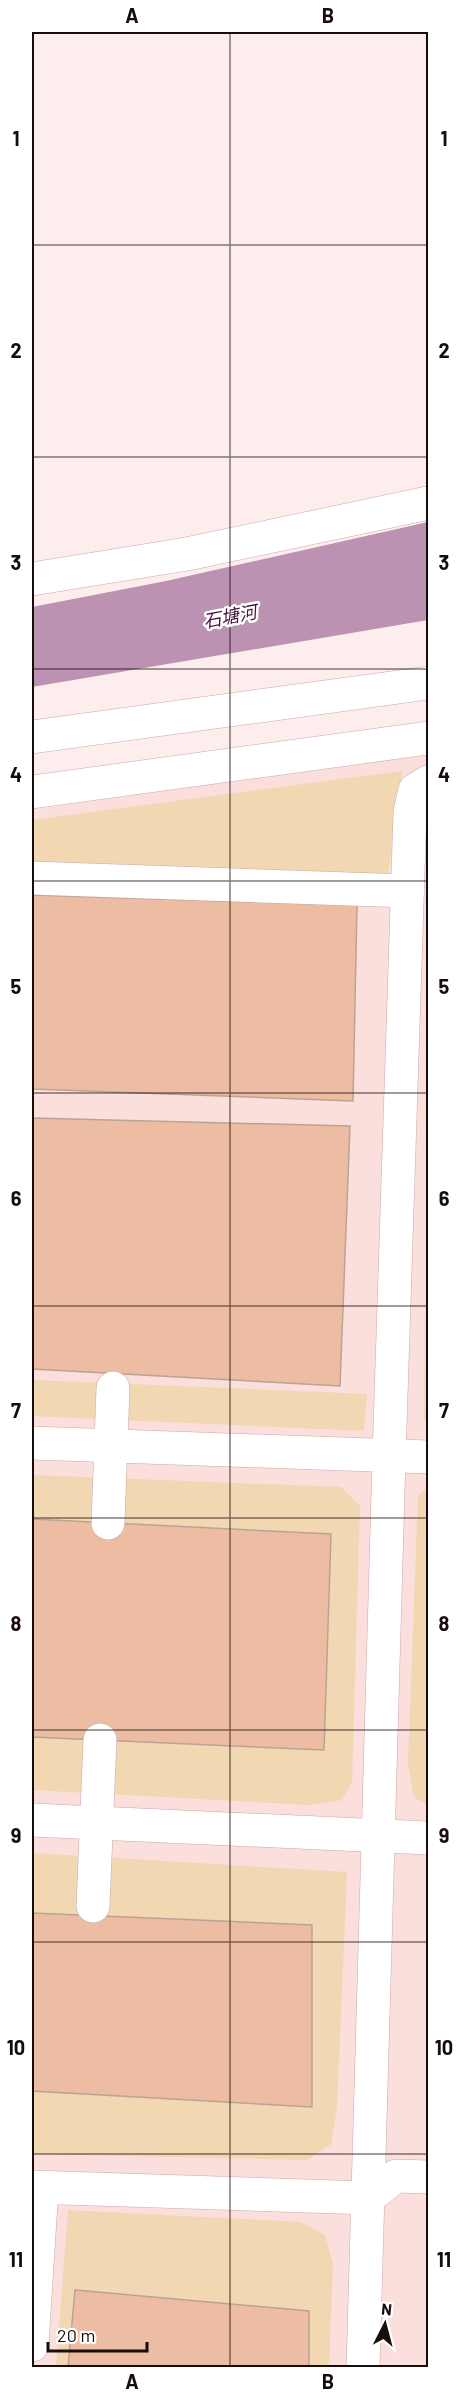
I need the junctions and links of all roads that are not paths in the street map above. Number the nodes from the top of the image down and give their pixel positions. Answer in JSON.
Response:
{"nodes":[{"id":1,"x":429,"y":503,"type":"edge"},
{"id":2,"x":32,"y":579,"type":"edge"},
{"id":3,"x":429,"y":683,"type":"edge"},
{"id":4,"x":32,"y":737,"type":"edge"},
{"id":5,"x":429,"y":738,"type":"edge"},
{"id":6,"x":429,"y":782,"type":"edge"},
{"id":7,"x":32,"y":792,"type":"edge"},
{"id":8,"x":32,"y":878,"type":"edge"},
{"id":9,"x":408,"y":891,"type":"junction"},
{"id":10,"x":416,"y":1034,"type":"edge"},
{"id":11,"x":113,"y":1388,"type":"dead end"},
{"id":12,"x":32,"y":1443,"type":"edge"},
{"id":13,"x":111,"y":1446,"type":"junction"},
{"id":14,"x":389,"y":1457,"type":"junction"},
{"id":15,"x":429,"y":1457,"type":"edge"},
{"id":16,"x":108,"y":1523,"type":"dead end"},
{"id":17,"x":100,"y":1740,"type":"dead end"},
{"id":18,"x":32,"y":1820,"type":"edge"},
{"id":19,"x":95,"y":1823,"type":"junction"},
{"id":20,"x":378,"y":1836,"type":"junction"},
{"id":21,"x":429,"y":1838,"type":"edge"},
{"id":22,"x":93,"y":1906,"type":"dead end"},
{"id":23,"x":429,"y":2177,"type":"edge"},
{"id":24,"x":37,"y":2187,"type":"edge"},
{"id":25,"x":368,"y":2198,"type":"junction"},
{"id":26,"x":32,"y":2345,"type":"edge"},
{"id":27,"x":363,"y":2367,"type":"edge"}],
"edges":[{"from":1,"to":2,"type":"street"},
{"from":3,"to":4,"type":"street"},
{"from":5,"to":7,"type":"street"},
{"from":6,"to":9,"type":"street"},
{"from":8,"to":9,"type":"street"},
{"from":9,"to":10,"type":"street"},
{"from":10,"to":14,"type":"street"},
{"from":11,"to":13,"type":"street"},
{"from":12,"to":13,"type":"street"},
{"from":13,"to":14,"type":"street"},
{"from":13,"to":16,"type":"street"},
{"from":14,"to":15,"type":"street"},
{"from":14,"to":20,"type":"street"},
{"from":17,"to":19,"type":"street"},
{"from":18,"to":19,"type":"street"},
{"from":19,"to":20,"type":"street"},
{"from":19,"to":22,"type":"street"},
{"from":20,"to":21,"type":"street"},
{"from":20,"to":25,"type":"street"},
{"from":23,"to":25,"type":"street"},
{"from":24,"to":25,"type":"street"},
{"from":24,"to":26,"type":"street"},
{"from":25,"to":27,"type":"street"}]}
